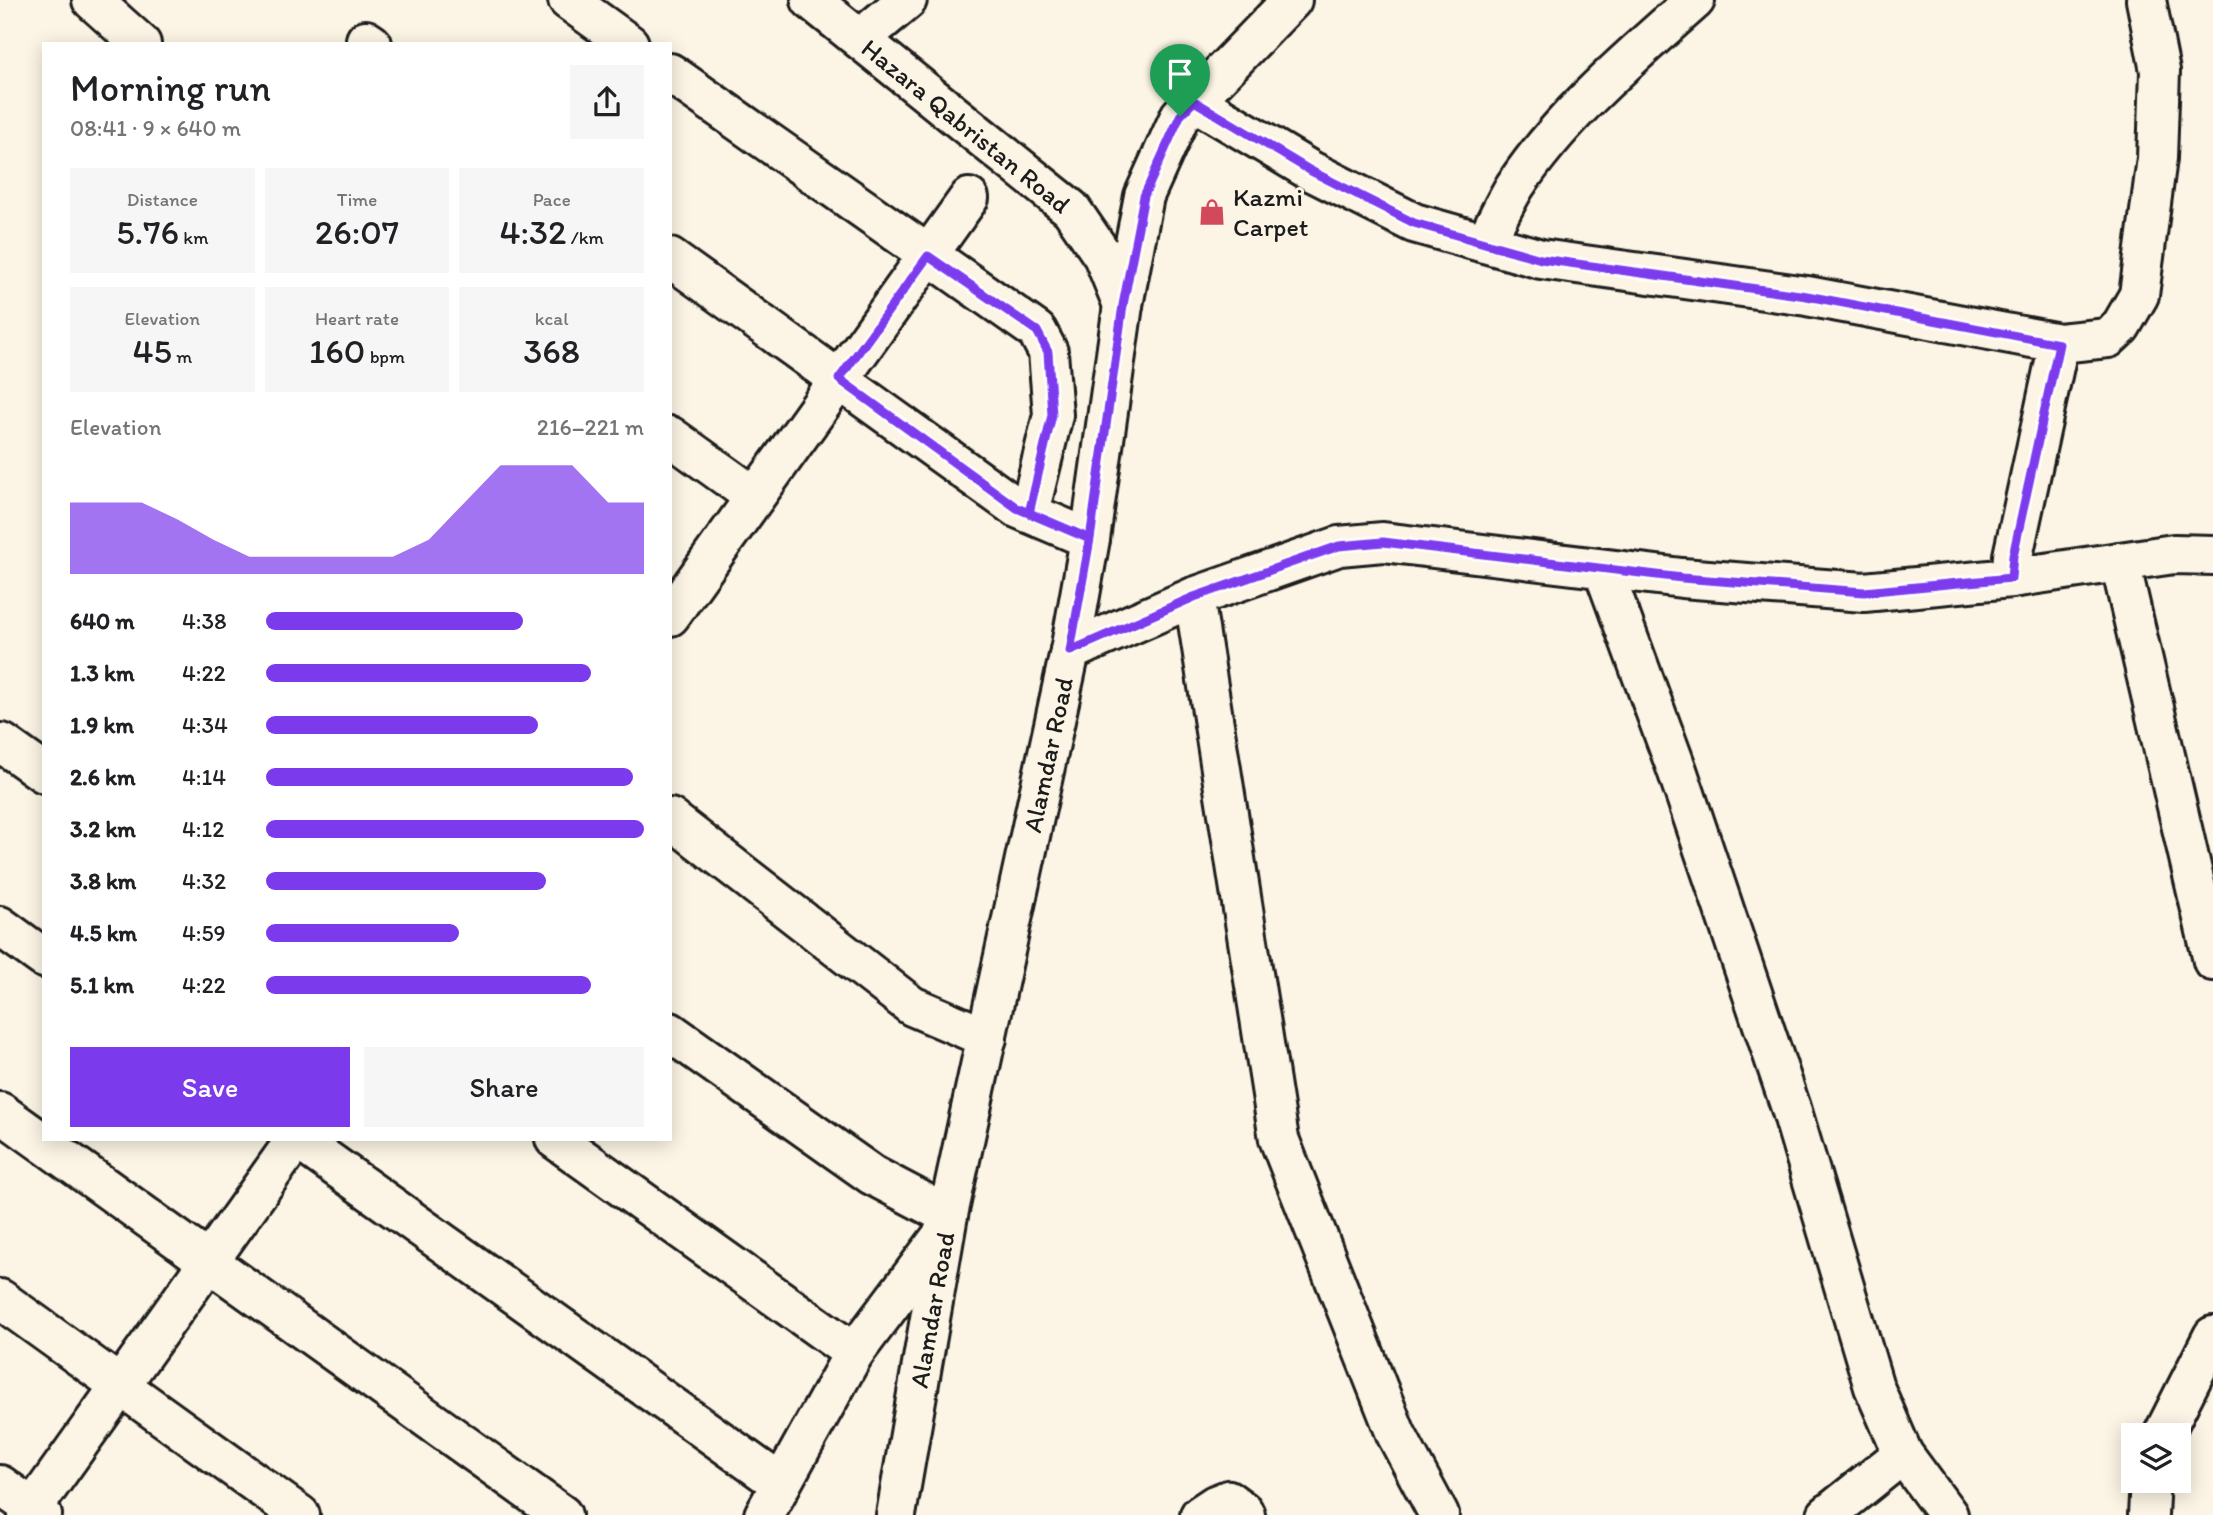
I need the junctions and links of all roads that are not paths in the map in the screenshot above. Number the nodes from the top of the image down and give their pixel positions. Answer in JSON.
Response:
{"nodes":[{"id":1,"x":92,"y":0,"type":"edge"},
{"id":2,"x":568,"y":0,"type":"edge"},
{"id":3,"x":811,"y":0,"type":"edge"},
{"id":4,"x":907,"y":0,"type":"edge"},
{"id":5,"x":1292,"y":0,"type":"edge"},
{"id":6,"x":1695,"y":0,"type":"edge"},
{"id":7,"x":2146,"y":0,"type":"edge"},
{"id":8,"x":860,"y":39,"type":"junction"},
{"id":9,"x":139,"y":42,"type":"edge"},
{"id":10,"x":626,"y":42,"type":"edge"},
{"id":11,"x":672,"y":74,"type":"edge"},
{"id":12,"x":1194,"y":101,"type":"junction"},
{"id":13,"x":969,"y":198,"type":"dead end"},
{"id":14,"x":1485,"y":243,"type":"junction"},
{"id":15,"x":928,"y":256,"type":"junction"},
{"id":16,"x":672,"y":259,"type":"edge"},
{"id":17,"x":1123,"y":305,"type":"junction"},
{"id":18,"x":2059,"y":344,"type":"junction"},
{"id":19,"x":839,"y":379,"type":"junction"},
{"id":20,"x":672,"y":437,"type":"edge"},
{"id":21,"x":755,"y":497,"type":"junction"},
{"id":22,"x":1029,"y":513,"type":"junction"},
{"id":23,"x":1090,"y":539,"type":"junction"},
{"id":24,"x":2213,"y":555,"type":"edge"},
{"id":25,"x":2120,"y":562,"type":"junction"},
{"id":26,"x":1603,"y":569,"type":"junction"},
{"id":27,"x":2011,"y":578,"type":"junction"},
{"id":28,"x":1194,"y":597,"type":"junction"},
{"id":29,"x":672,"y":613,"type":"edge"},
{"id":30,"x":1070,"y":651,"type":"junction"},
{"id":31,"x":2,"y":743,"type":"dead end"},
{"id":32,"x":42,"y":772,"type":"edge"},
{"id":33,"x":672,"y":820,"type":"edge"},
{"id":34,"x":0,"y":926,"type":"edge"},
{"id":35,"x":42,"y":957,"type":"edge"},
{"id":36,"x":2213,"y":961,"type":"edge"},
{"id":37,"x":672,"y":1033,"type":"edge"},
{"id":38,"x":987,"y":1038,"type":"junction"},
{"id":39,"x":0,"y":1112,"type":"edge"},
{"id":40,"x":296,"y":1141,"type":"edge"},
{"id":41,"x":300,"y":1141,"type":"edge"},
{"id":42,"x":558,"y":1141,"type":"edge"},
{"id":43,"x":947,"y":1224,"type":"junction"},
{"id":44,"x":209,"y":1262,"type":"junction"},
{"id":45,"x":0,"y":1299,"type":"edge"},
{"id":46,"x":2213,"y":1335,"type":"edge"},
{"id":47,"x":854,"y":1353,"type":"junction"},
{"id":48,"x":121,"y":1385,"type":"junction"},
{"id":49,"x":2169,"y":1423,"type":"edge"},
{"id":50,"x":1903,"y":1454,"type":"junction"},
{"id":51,"x":0,"y":1485,"type":"edge"},
{"id":52,"x":2149,"y":1493,"type":"edge"},
{"id":53,"x":773,"y":1500,"type":"edge"},
{"id":54,"x":34,"y":1513,"type":"edge"},
{"id":55,"x":300,"y":1515,"type":"edge"},
{"id":56,"x":562,"y":1515,"type":"edge"},
{"id":57,"x":896,"y":1515,"type":"edge"},
{"id":58,"x":1200,"y":1515,"type":"edge"},
{"id":59,"x":1245,"y":1515,"type":"edge"},
{"id":60,"x":1439,"y":1515,"type":"edge"},
{"id":61,"x":1827,"y":1515,"type":"edge"},
{"id":62,"x":1948,"y":1515,"type":"edge"},
{"id":63,"x":2148,"y":1515,"type":"edge"}],
"edges":[{"from":1,"to":9,"type":"street"},
{"from":2,"to":10,"type":"street"},
{"from":3,"to":8,"type":"street","name":"Hazara Qabristan Road"},
{"from":4,"to":8,"type":"street"},
{"from":5,"to":12,"type":"street","name":"Alamdar Road"},
{"from":6,"to":14,"type":"street"},
{"from":7,"to":18,"type":"street"},
{"from":8,"to":17,"type":"street","name":"Hazara Qabristan Road"},
{"from":11,"to":15,"type":"street"},
{"from":12,"to":14,"type":"street"},
{"from":12,"to":17,"type":"street","name":"Alamdar Road"},
{"from":13,"to":15,"type":"street"},
{"from":14,"to":18,"type":"street"},
{"from":15,"to":19,"type":"street"},
{"from":15,"to":22,"type":"street"},
{"from":16,"to":19,"type":"street"},
{"from":17,"to":23,"type":"street","name":"Alamdar Road"},
{"from":18,"to":27,"type":"street"},
{"from":19,"to":21,"type":"street"},
{"from":19,"to":22,"type":"street"},
{"from":20,"to":21,"type":"street"},
{"from":21,"to":29,"type":"street"},
{"from":22,"to":23,"type":"street"},
{"from":23,"to":30,"type":"street","name":"Alamdar Road"},
{"from":24,"to":25,"type":"street"},
{"from":25,"to":27,"type":"street"},
{"from":25,"to":36,"type":"street"},
{"from":26,"to":27,"type":"street"},
{"from":26,"to":28,"type":"street"},
{"from":26,"to":50,"type":"street"},
{"from":28,"to":30,"type":"street"},
{"from":28,"to":60,"type":"street"},
{"from":30,"to":38,"type":"street","name":"Alamdar Road"},
{"from":31,"to":32,"type":"street"},
{"from":33,"to":38,"type":"street"},
{"from":34,"to":35,"type":"street"},
{"from":37,"to":43,"type":"street"},
{"from":38,"to":43,"type":"street","name":"Alamdar Road"},
{"from":39,"to":44,"type":"street"},
{"from":40,"to":44,"type":"street"},
{"from":41,"to":53,"type":"street"},
{"from":42,"to":47,"type":"street"},
{"from":43,"to":47,"type":"street"},
{"from":43,"to":57,"type":"street","name":"Alamdar Road"},
{"from":44,"to":48,"type":"street"},
{"from":44,"to":56,"type":"street"},
{"from":45,"to":48,"type":"street"},
{"from":46,"to":49,"type":"street"},
{"from":47,"to":53,"type":"street"},
{"from":48,"to":54,"type":"street"},
{"from":48,"to":55,"type":"street"},
{"from":50,"to":61,"type":"street"},
{"from":50,"to":62,"type":"street"},
{"from":51,"to":54,"type":"street"},
{"from":52,"to":63,"type":"street"},
{"from":58,"to":59,"type":"street"}]}
